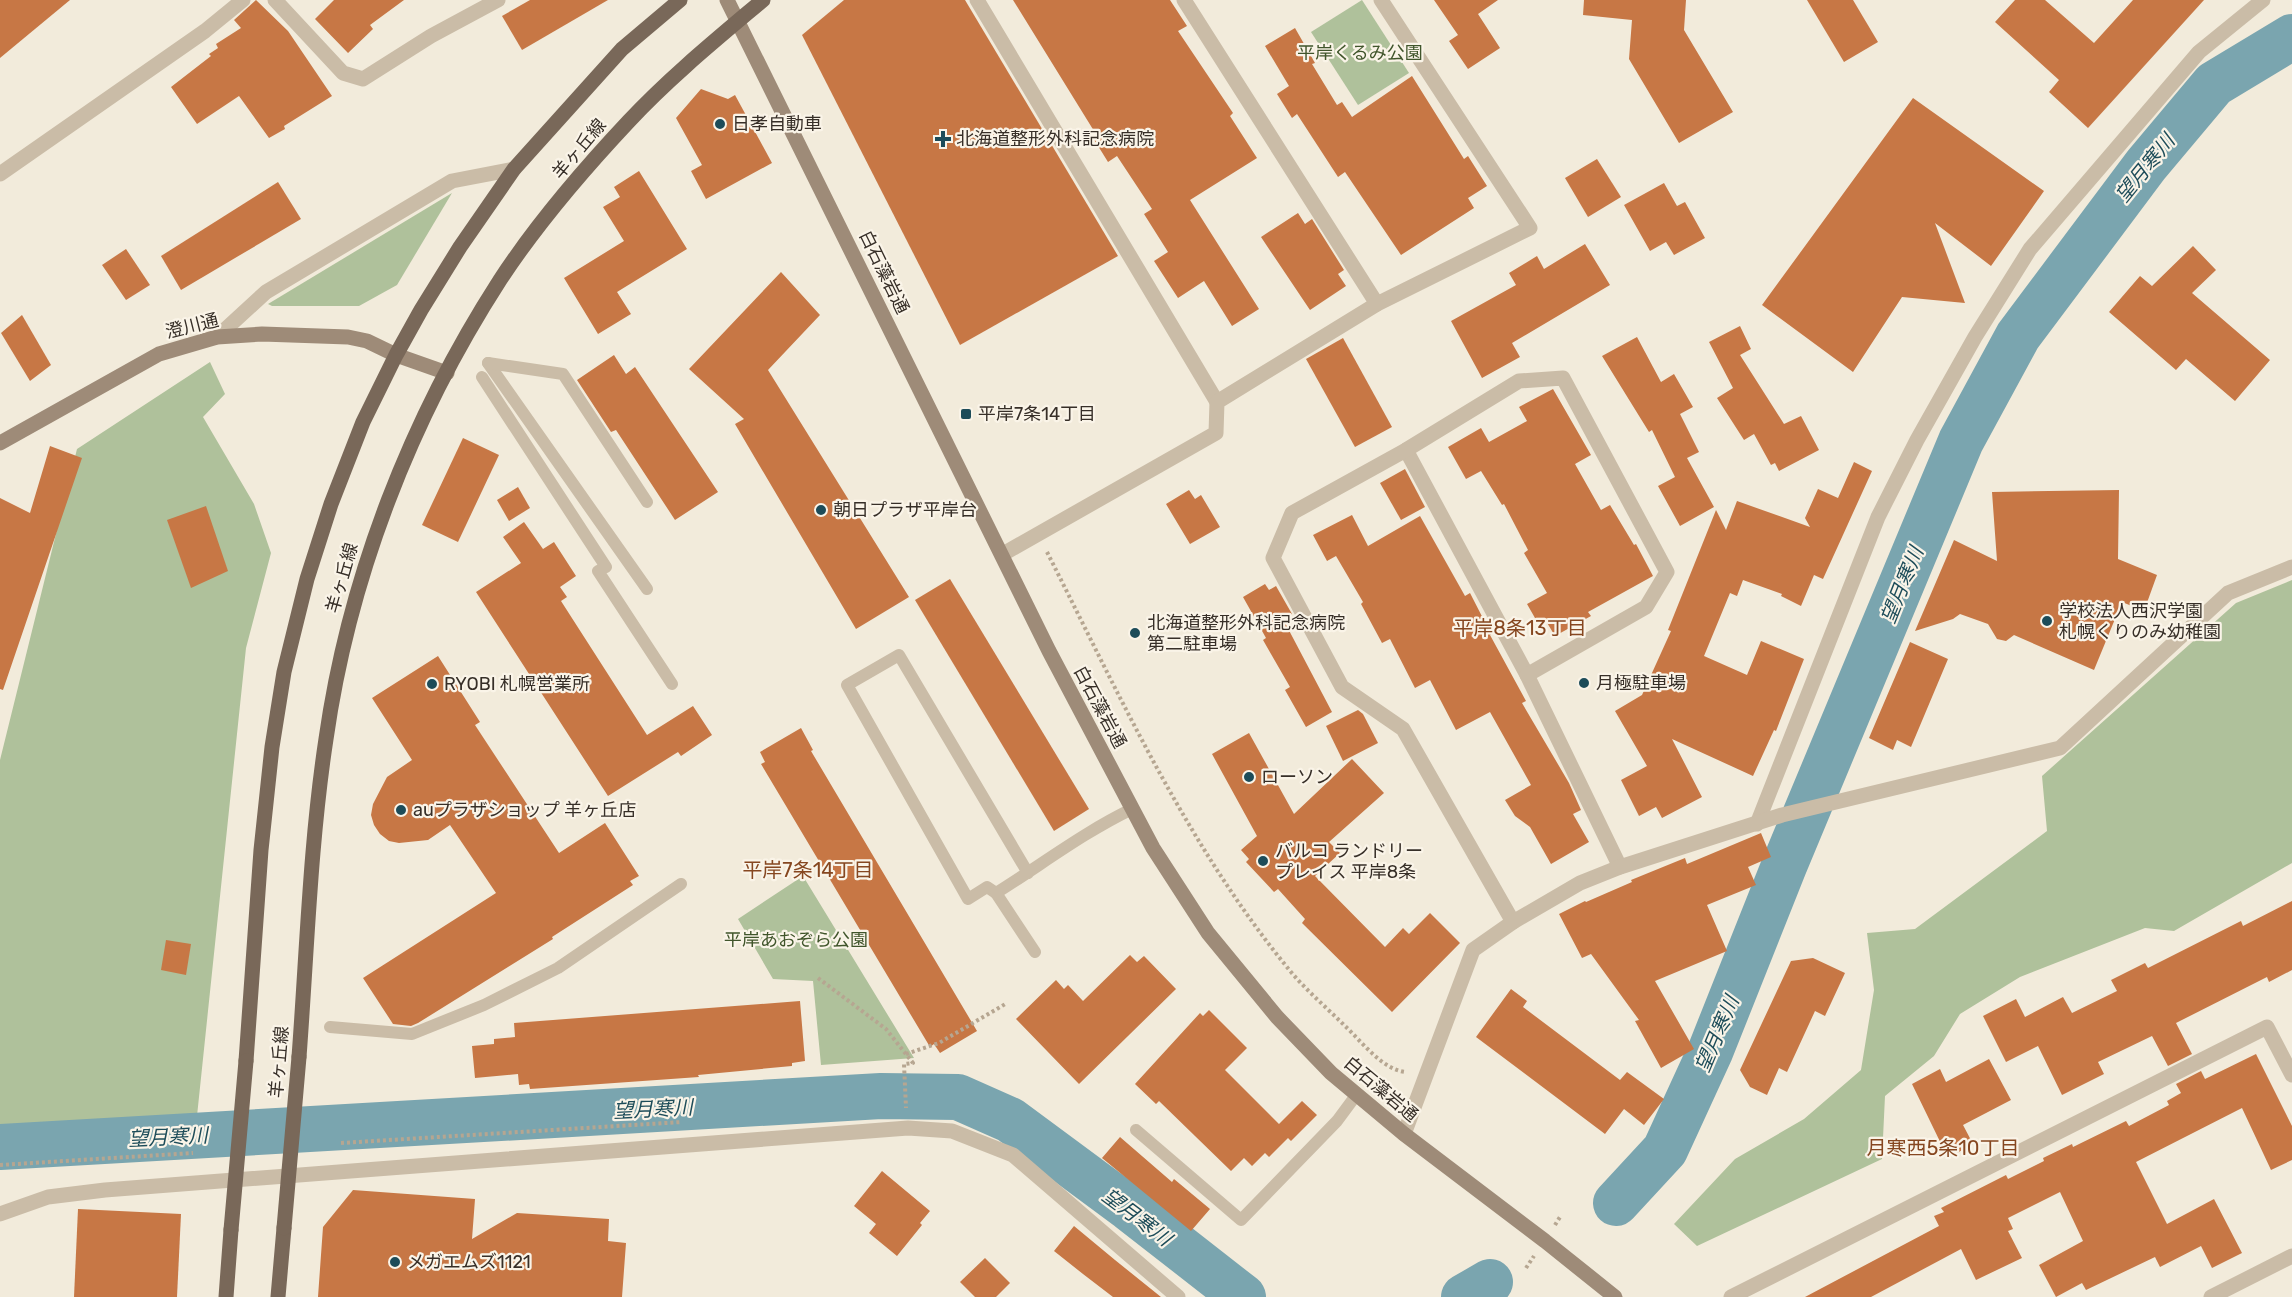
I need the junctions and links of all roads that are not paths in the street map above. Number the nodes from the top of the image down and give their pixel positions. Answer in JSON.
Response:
{"nodes":[{"id":1,"x":243,"y":0,"type":"edge"},
{"id":2,"x":275,"y":0,"type":"edge"},
{"id":3,"x":498,"y":0,"type":"edge"},
{"id":4,"x":680,"y":0,"type":"edge"},
{"id":5,"x":727,"y":0,"type":"edge"},
{"id":6,"x":763,"y":0,"type":"edge"},
{"id":7,"x":977,"y":0,"type":"edge"},
{"id":8,"x":1184,"y":0,"type":"edge"},
{"id":9,"x":1381,"y":0,"type":"edge"},
{"id":10,"x":2263,"y":0,"type":"edge"},
{"id":11,"x":738,"y":21,"type":"junction"},
{"id":12,"x":514,"y":169,"type":"junction"},
{"id":13,"x":0,"y":174,"type":"edge"},
{"id":14,"x":1377,"y":304,"type":"junction"},
{"id":15,"x":217,"y":337,"type":"junction"},
{"id":16,"x":396,"y":355,"type":"junction"},
{"id":17,"x":447,"y":373,"type":"junction"},
{"id":18,"x":482,"y":377,"type":"dead end"},
{"id":19,"x":1217,"y":402,"type":"junction"},
{"id":20,"x":0,"y":443,"type":"edge"},
{"id":21,"x":1406,"y":450,"type":"junction"},
{"id":22,"x":647,"y":502,"type":"dead end"},
{"id":23,"x":1003,"y":554,"type":"junction"},
{"id":24,"x":2292,"y":567,"type":"edge"},
{"id":25,"x":647,"y":589,"type":"dead end"},
{"id":26,"x":1527,"y":675,"type":"junction"},
{"id":27,"x":672,"y":684,"type":"dead end"},
{"id":28,"x":1132,"y":809,"type":"junction"},
{"id":29,"x":1757,"y":824,"type":"junction"},
{"id":30,"x":1620,"y":867,"type":"junction"},
{"id":31,"x":1028,"y":873,"type":"junction"},
{"id":32,"x":681,"y":884,"type":"dead end"},
{"id":33,"x":996,"y":893,"type":"junction"},
{"id":34,"x":1513,"y":922,"type":"junction"},
{"id":35,"x":1035,"y":952,"type":"dead end"},
{"id":36,"x":330,"y":1027,"type":"dead end"},
{"id":37,"x":2292,"y":1074,"type":"edge"},
{"id":38,"x":1357,"y":1094,"type":"junction"},
{"id":39,"x":1136,"y":1130,"type":"dead end"},
{"id":40,"x":1404,"y":1134,"type":"junction"},
{"id":41,"x":0,"y":1214,"type":"edge"},
{"id":42,"x":2292,"y":1256,"type":"edge"},
{"id":43,"x":1607,"y":1295,"type":"edge"},
{"id":44,"x":226,"y":1297,"type":"edge"},
{"id":45,"x":278,"y":1297,"type":"edge"},
{"id":46,"x":1178,"y":1297,"type":"edge"},
{"id":47,"x":1731,"y":1297,"type":"edge"},
{"id":48,"x":2211,"y":1297,"type":"edge"}],
"edges":[{"from":1,"to":13,"type":"street"},
{"from":2,"to":3,"type":"street"},
{"from":4,"to":12,"type":"main road","name":"羊ヶ丘線"},
{"from":5,"to":11,"type":"main road","name":"白石藻岩通"},
{"from":6,"to":11,"type":"main road","name":"羊ヶ丘線"},
{"from":7,"to":19,"type":"street"},
{"from":8,"to":14,"type":"street"},
{"from":9,"to":14,"type":"street"},
{"from":10,"to":29,"type":"street"},
{"from":11,"to":17,"type":"main road","name":"羊ヶ丘線"},
{"from":11,"to":23,"type":"main road","name":"白石藻岩通"},
{"from":12,"to":15,"type":"street"},
{"from":12,"to":16,"type":"main road","name":"羊ヶ丘線"},
{"from":14,"to":19,"type":"street"},
{"from":15,"to":16,"type":"main road","name":"澄川通"},
{"from":15,"to":20,"type":"main road","name":"澄川通"},
{"from":16,"to":17,"type":"main road","name":"澄川通"},
{"from":16,"to":44,"type":"main road","name":"羊ヶ丘線","bridge":true},
{"from":17,"to":45,"type":"main road","name":"羊ヶ丘線","bridge":true},
{"from":18,"to":27,"type":"lane"},
{"from":19,"to":23,"type":"street"},
{"from":21,"to":26,"type":"street"},
{"from":21,"to":26,"type":"street"},
{"from":21,"to":34,"type":"street"},
{"from":22,"to":25,"type":"lane"},
{"from":23,"to":28,"type":"main road","name":"白石藻岩通"},
{"from":24,"to":29,"type":"street"},
{"from":26,"to":30,"type":"street"},
{"from":28,"to":31,"type":"lane"},
{"from":28,"to":38,"type":"main road","name":"白石藻岩通"},
{"from":29,"to":30,"type":"street"},
{"from":30,"to":34,"type":"street"},
{"from":31,"to":33,"type":"lane"},
{"from":31,"to":33,"type":"lane"},
{"from":32,"to":36,"type":"lane"},
{"from":33,"to":35,"type":"lane"},
{"from":34,"to":40,"type":"street"},
{"from":37,"to":47,"type":"street"},
{"from":38,"to":39,"type":"lane"},
{"from":38,"to":40,"type":"main road","name":"白石藻岩通"},
{"from":40,"to":43,"type":"main road","name":"白石藻岩通"},
{"from":41,"to":46,"type":"street"},
{"from":42,"to":48,"type":"street"}]}
